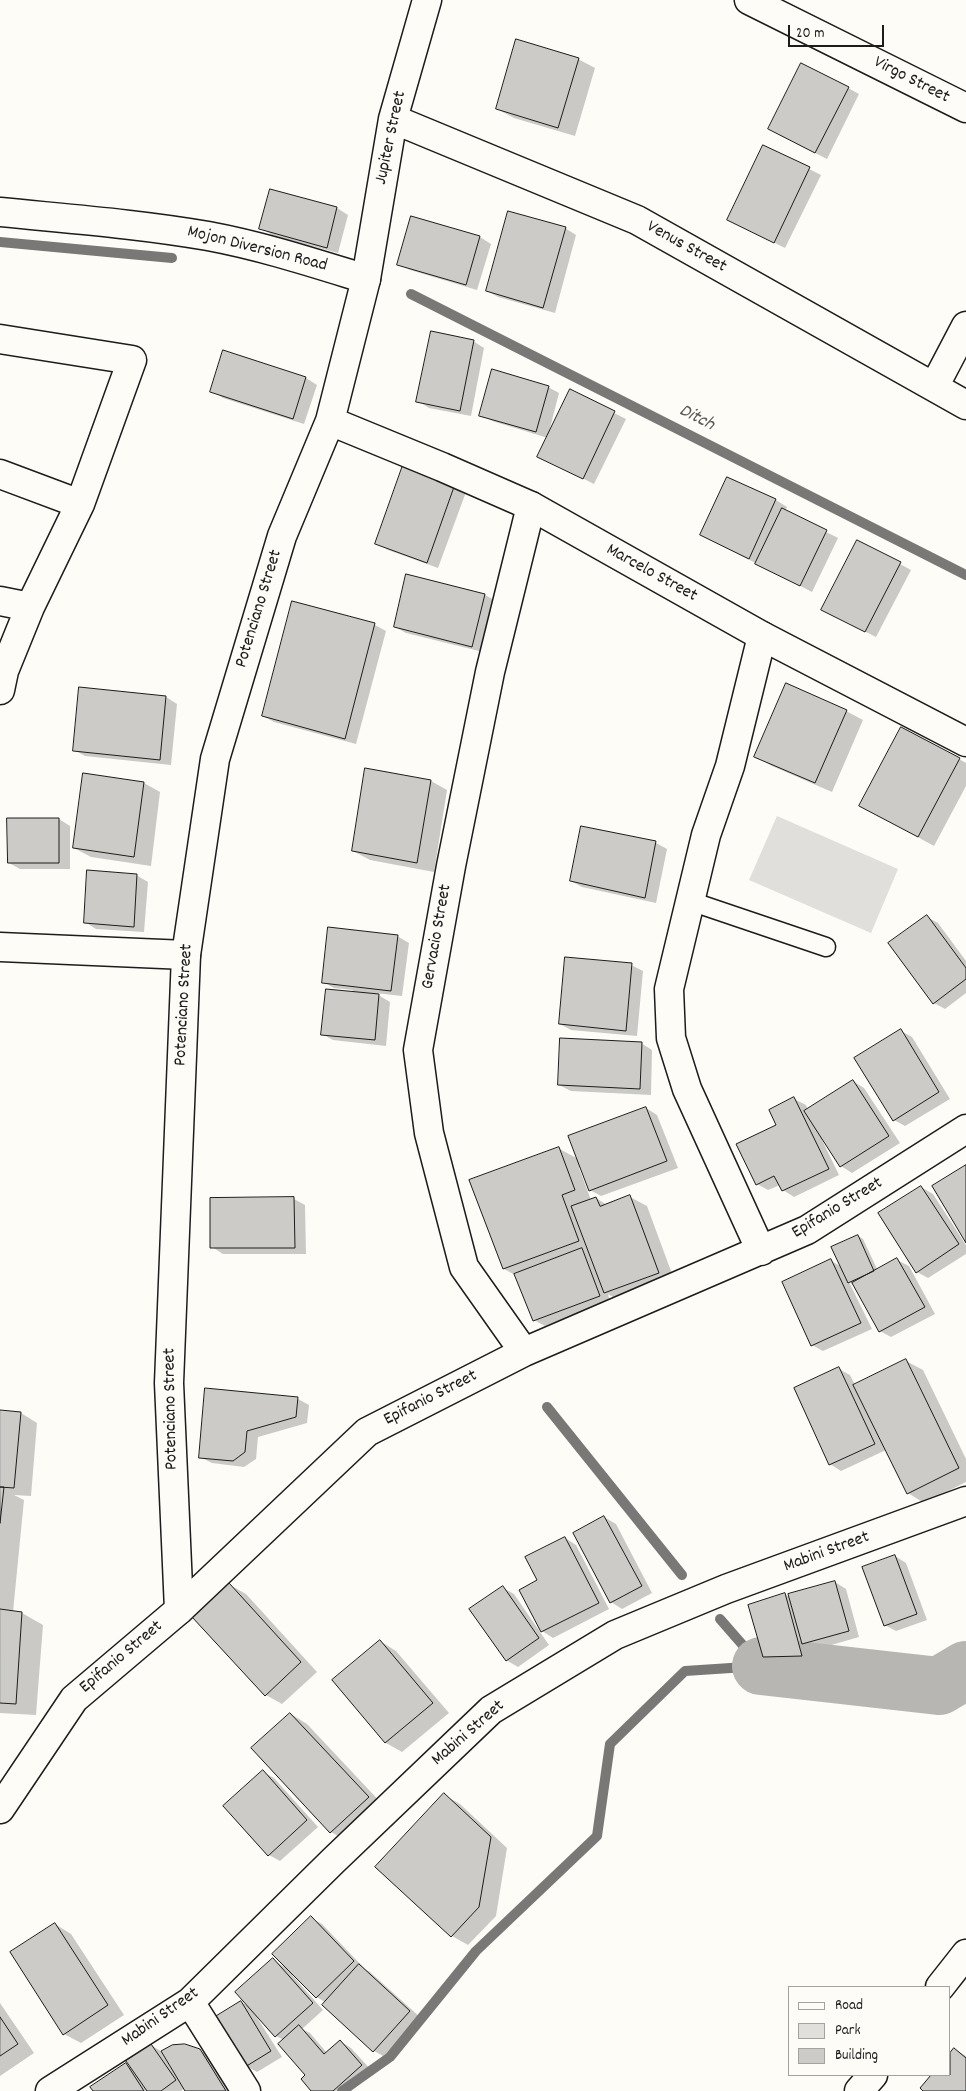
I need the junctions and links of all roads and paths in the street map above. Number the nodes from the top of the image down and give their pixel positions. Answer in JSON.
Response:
{"nodes":[{"id":1,"x":427,"y":0,"type":"edge"},
{"id":2,"x":749,"y":0,"type":"edge"},
{"id":3,"x":966,"y":108,"type":"edge"},
{"id":4,"x":393,"y":119,"type":"junction"},
{"id":5,"x":0,"y":212,"type":"edge"},
{"id":6,"x":366,"y":279,"type":"junction"},
{"id":7,"x":966,"y":326,"type":"edge"},
{"id":8,"x":0,"y":339,"type":"edge"},
{"id":9,"x":934,"y":387,"type":"junction"},
{"id":10,"x":966,"y":405,"type":"edge"},
{"id":11,"x":330,"y":421,"type":"junction"},
{"id":12,"x":0,"y":474,"type":"edge"},
{"id":13,"x":80,"y":504,"type":"junction"},
{"id":14,"x":531,"y":506,"type":"junction"},
{"id":15,"x":0,"y":601,"type":"edge"},
{"id":16,"x":30,"y":607,"type":"junction"},
{"id":17,"x":762,"y":636,"type":"junction"},
{"id":18,"x":0,"y":690,"type":"edge"},
{"id":19,"x":966,"y":742,"type":"edge"},
{"id":20,"x":690,"y":901,"type":"junction"},
{"id":21,"x":0,"y":947,"type":"edge"},
{"id":22,"x":826,"y":947,"type":"dead end"},
{"id":23,"x":186,"y":955,"type":"junction"},
{"id":24,"x":966,"y":1129,"type":"edge"},
{"id":25,"x":761,"y":1251,"type":"junction"},
{"id":26,"x":524,"y":1352,"type":"junction"},
{"id":27,"x":966,"y":1501,"type":"edge"},
{"id":28,"x":179,"y":1610,"type":"junction"},
{"id":29,"x":0,"y":1809,"type":"edge"},
{"id":30,"x":966,"y":1954,"type":"edge"},
{"id":31,"x":941,"y":1986,"type":"edge"},
{"id":32,"x":190,"y":2002,"type":"junction"},
{"id":33,"x":872,"y":2076,"type":"edge"},
{"id":34,"x":50,"y":2091,"type":"edge"},
{"id":35,"x":246,"y":2091,"type":"edge"},
{"id":36,"x":859,"y":2091,"type":"edge"}],
"edges":[{"from":1,"to":4,"type":"street","name":"Jupiter Street"},
{"from":2,"to":3,"type":"street","name":"Virgo Street"},
{"from":4,"to":6,"type":"street","name":"Jupiter Street"},
{"from":4,"to":9,"type":"street","name":"Venus Street"},
{"from":5,"to":6,"type":"street","name":"Mojon Diversion Road"},
{"from":6,"to":11,"type":"street"},
{"from":7,"to":9,"type":"street"},
{"from":8,"to":13,"type":"street"},
{"from":9,"to":10,"type":"street","name":"Venus Street"},
{"from":11,"to":14,"type":"street","name":"Marcelo Street"},
{"from":11,"to":23,"type":"street","name":"Potenciano Street"},
{"from":12,"to":13,"type":"street"},
{"from":13,"to":16,"type":"street"},
{"from":14,"to":17,"type":"street","name":"Marcelo Street"},
{"from":14,"to":26,"type":"street","name":"Gervacio Street"},
{"from":15,"to":16,"type":"street"},
{"from":16,"to":18,"type":"street"},
{"from":17,"to":19,"type":"street","name":"Marcelo Street"},
{"from":17,"to":20,"type":"street"},
{"from":20,"to":22,"type":"lane"},
{"from":20,"to":25,"type":"street"},
{"from":21,"to":23,"type":"street"},
{"from":23,"to":28,"type":"street","name":"Potenciano Street"},
{"from":24,"to":25,"type":"street","name":"Epifanio Street"},
{"from":25,"to":26,"type":"street","name":"Epifanio Street"},
{"from":26,"to":28,"type":"street","name":"Epifanio Street"},
{"from":27,"to":32,"type":"street","name":"Mabini Street"},
{"from":28,"to":29,"type":"street","name":"Epifanio Street"},
{"from":30,"to":31,"type":"street"},
{"from":32,"to":34,"type":"street","name":"Mabini Street"},
{"from":32,"to":35,"type":"street"},
{"from":33,"to":36,"type":"street"}]}
